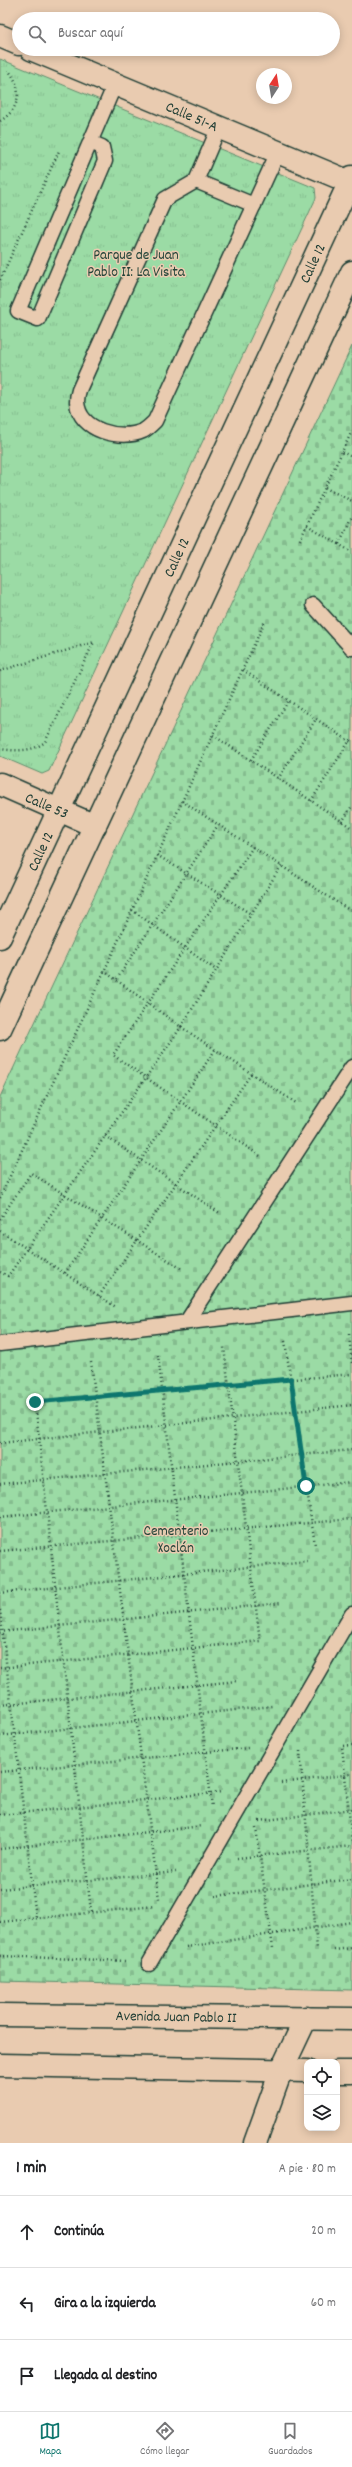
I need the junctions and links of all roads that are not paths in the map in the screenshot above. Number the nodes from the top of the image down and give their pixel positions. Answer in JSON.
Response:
{"nodes":[{"id":1,"x":0,"y":36,"type":"edge"},
{"id":2,"x":12,"y":41,"type":"edge"},
{"id":3,"x":48,"y":56,"type":"edge"},
{"id":4,"x":115,"y":84,"type":"junction"},
{"id":5,"x":219,"y":127,"type":"junction"},
{"id":6,"x":90,"y":142,"type":"junction"},
{"id":7,"x":278,"y":152,"type":"junction"},
{"id":8,"x":196,"y":181,"type":"junction"},
{"id":9,"x":351,"y":181,"type":"edge"},
{"id":10,"x":254,"y":205,"type":"junction"},
{"id":11,"x":352,"y":272,"type":"edge"},
{"id":12,"x":313,"y":605,"type":"dead end"},
{"id":13,"x":352,"y":648,"type":"edge"},
{"id":14,"x":0,"y":784,"type":"edge"},
{"id":15,"x":59,"y":809,"type":"junction"},
{"id":16,"x":94,"y":826,"type":"junction"},
{"id":17,"x":0,"y":937,"type":"edge"},
{"id":18,"x":0,"y":1029,"type":"edge"},
{"id":19,"x":352,"y":1067,"type":"edge"},
{"id":20,"x":352,"y":1303,"type":"edge"},
{"id":21,"x":187,"y":1321,"type":"junction"},
{"id":22,"x":0,"y":1344,"type":"edge"},
{"id":23,"x":352,"y":1614,"type":"edge"},
{"id":24,"x":149,"y":1964,"type":"dead end"},
{"id":25,"x":0,"y":2015,"type":"edge"},
{"id":26,"x":306,"y":2018,"type":"junction"},
{"id":27,"x":352,"y":2019,"type":"edge"},
{"id":28,"x":0,"y":2065,"type":"edge"},
{"id":29,"x":281,"y":2071,"type":"junction"},
{"id":30,"x":304,"y":2071,"type":"edge"},
{"id":31,"x":340,"y":2072,"type":"edge"},
{"id":32,"x":352,"y":2072,"type":"edge"},
{"id":33,"x":255,"y":2143,"type":"edge"}],
"edges":[{"from":1,"to":2,"type":"street"},
{"from":3,"to":4,"type":"street","name":"Calle 51-A"},
{"from":4,"to":5,"type":"street","name":"Calle 51-A"},
{"from":4,"to":6,"type":"lane"},
{"from":5,"to":7,"type":"street","name":"Calle 51-A"},
{"from":5,"to":8,"type":"lane"},
{"from":6,"to":6,"type":"lane"},
{"from":7,"to":9,"type":"street","name":"Calle 51-A"},
{"from":7,"to":10,"type":"lane"},
{"from":8,"to":10,"type":"lane"},
{"from":8,"to":10,"type":"lane"},
{"from":9,"to":15,"type":"street","name":"Calle 12"},
{"from":11,"to":16,"type":"street"},
{"from":12,"to":13,"type":"lane"},
{"from":14,"to":15,"type":"street","name":"Calle 53"},
{"from":15,"to":16,"type":"street","name":"Calle 53"},
{"from":15,"to":17,"type":"street","name":"Calle 12"},
{"from":16,"to":18,"type":"street"},
{"from":19,"to":21,"type":"lane"},
{"from":20,"to":21,"type":"lane"},
{"from":21,"to":22,"type":"lane"},
{"from":23,"to":24,"type":"lane"},
{"from":25,"to":26,"type":"street","name":"Avenida Juan Pablo II"},
{"from":26,"to":27,"type":"street","name":"Avenida Juan Pablo II"},
{"from":26,"to":29,"type":"street"},
{"from":28,"to":29,"type":"street"},
{"from":29,"to":30,"type":"street"},
{"from":29,"to":33,"type":"street"},
{"from":31,"to":32,"type":"street"}]}
